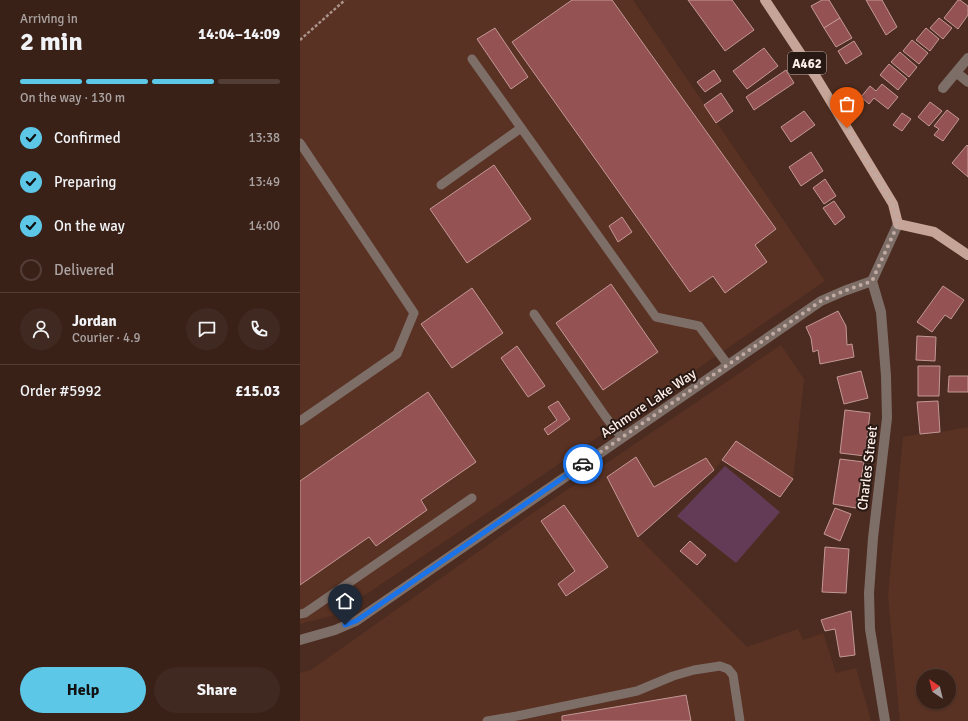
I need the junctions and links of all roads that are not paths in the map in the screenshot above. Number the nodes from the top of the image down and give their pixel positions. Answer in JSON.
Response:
{"nodes":[{"id":1,"x":765,"y":0,"type":"edge"},
{"id":2,"x":472,"y":58,"type":"dead end"},
{"id":3,"x":968,"y":58,"type":"edge"},
{"id":4,"x":957,"y":73,"type":"junction"},
{"id":5,"x":968,"y":82,"type":"edge"},
{"id":6,"x":943,"y":88,"type":"dead end"},
{"id":7,"x":521,"y":128,"type":"junction"},
{"id":8,"x":300,"y":143,"type":"edge"},
{"id":9,"x":441,"y":185,"type":"dead end"},
{"id":10,"x":898,"y":224,"type":"junction"},
{"id":11,"x":968,"y":254,"type":"edge"},
{"id":12,"x":872,"y":281,"type":"junction"},
{"id":13,"x":534,"y":314,"type":"dead end"},
{"id":14,"x":728,"y":365,"type":"junction"},
{"id":15,"x":300,"y":421,"type":"edge"},
{"id":16,"x":622,"y":438,"type":"junction"},
{"id":17,"x":472,"y":498,"type":"dead end"},
{"id":18,"x":300,"y":614,"type":"edge"},
{"id":19,"x":300,"y":640,"type":"edge"},
{"id":20,"x":487,"y":721,"type":"edge"},
{"id":21,"x":740,"y":721,"type":"edge"},
{"id":22,"x":885,"y":721,"type":"edge"}],
"edges":[{"from":1,"to":10,"type":"main road","number":"A462"},
{"from":2,"to":7,"type":"lane"},
{"from":3,"to":4,"type":"street"},
{"from":4,"to":5,"type":"street"},
{"from":4,"to":6,"type":"street"},
{"from":7,"to":9,"type":"lane"},
{"from":7,"to":14,"type":"lane"},
{"from":8,"to":15,"type":"lane"},
{"from":10,"to":11,"type":"main road"},
{"from":10,"to":12,"type":"street"},
{"from":12,"to":14,"type":"street","name":"Ashmore Lake Way"},
{"from":12,"to":22,"type":"street","name":"Charles Street"},
{"from":13,"to":16,"type":"lane"},
{"from":14,"to":16,"type":"street","name":"Ashmore Lake Way"},
{"from":16,"to":19,"type":"street","name":"Ashmore Lake Way"},
{"from":17,"to":18,"type":"lane"},
{"from":20,"to":21,"type":"lane"}]}
